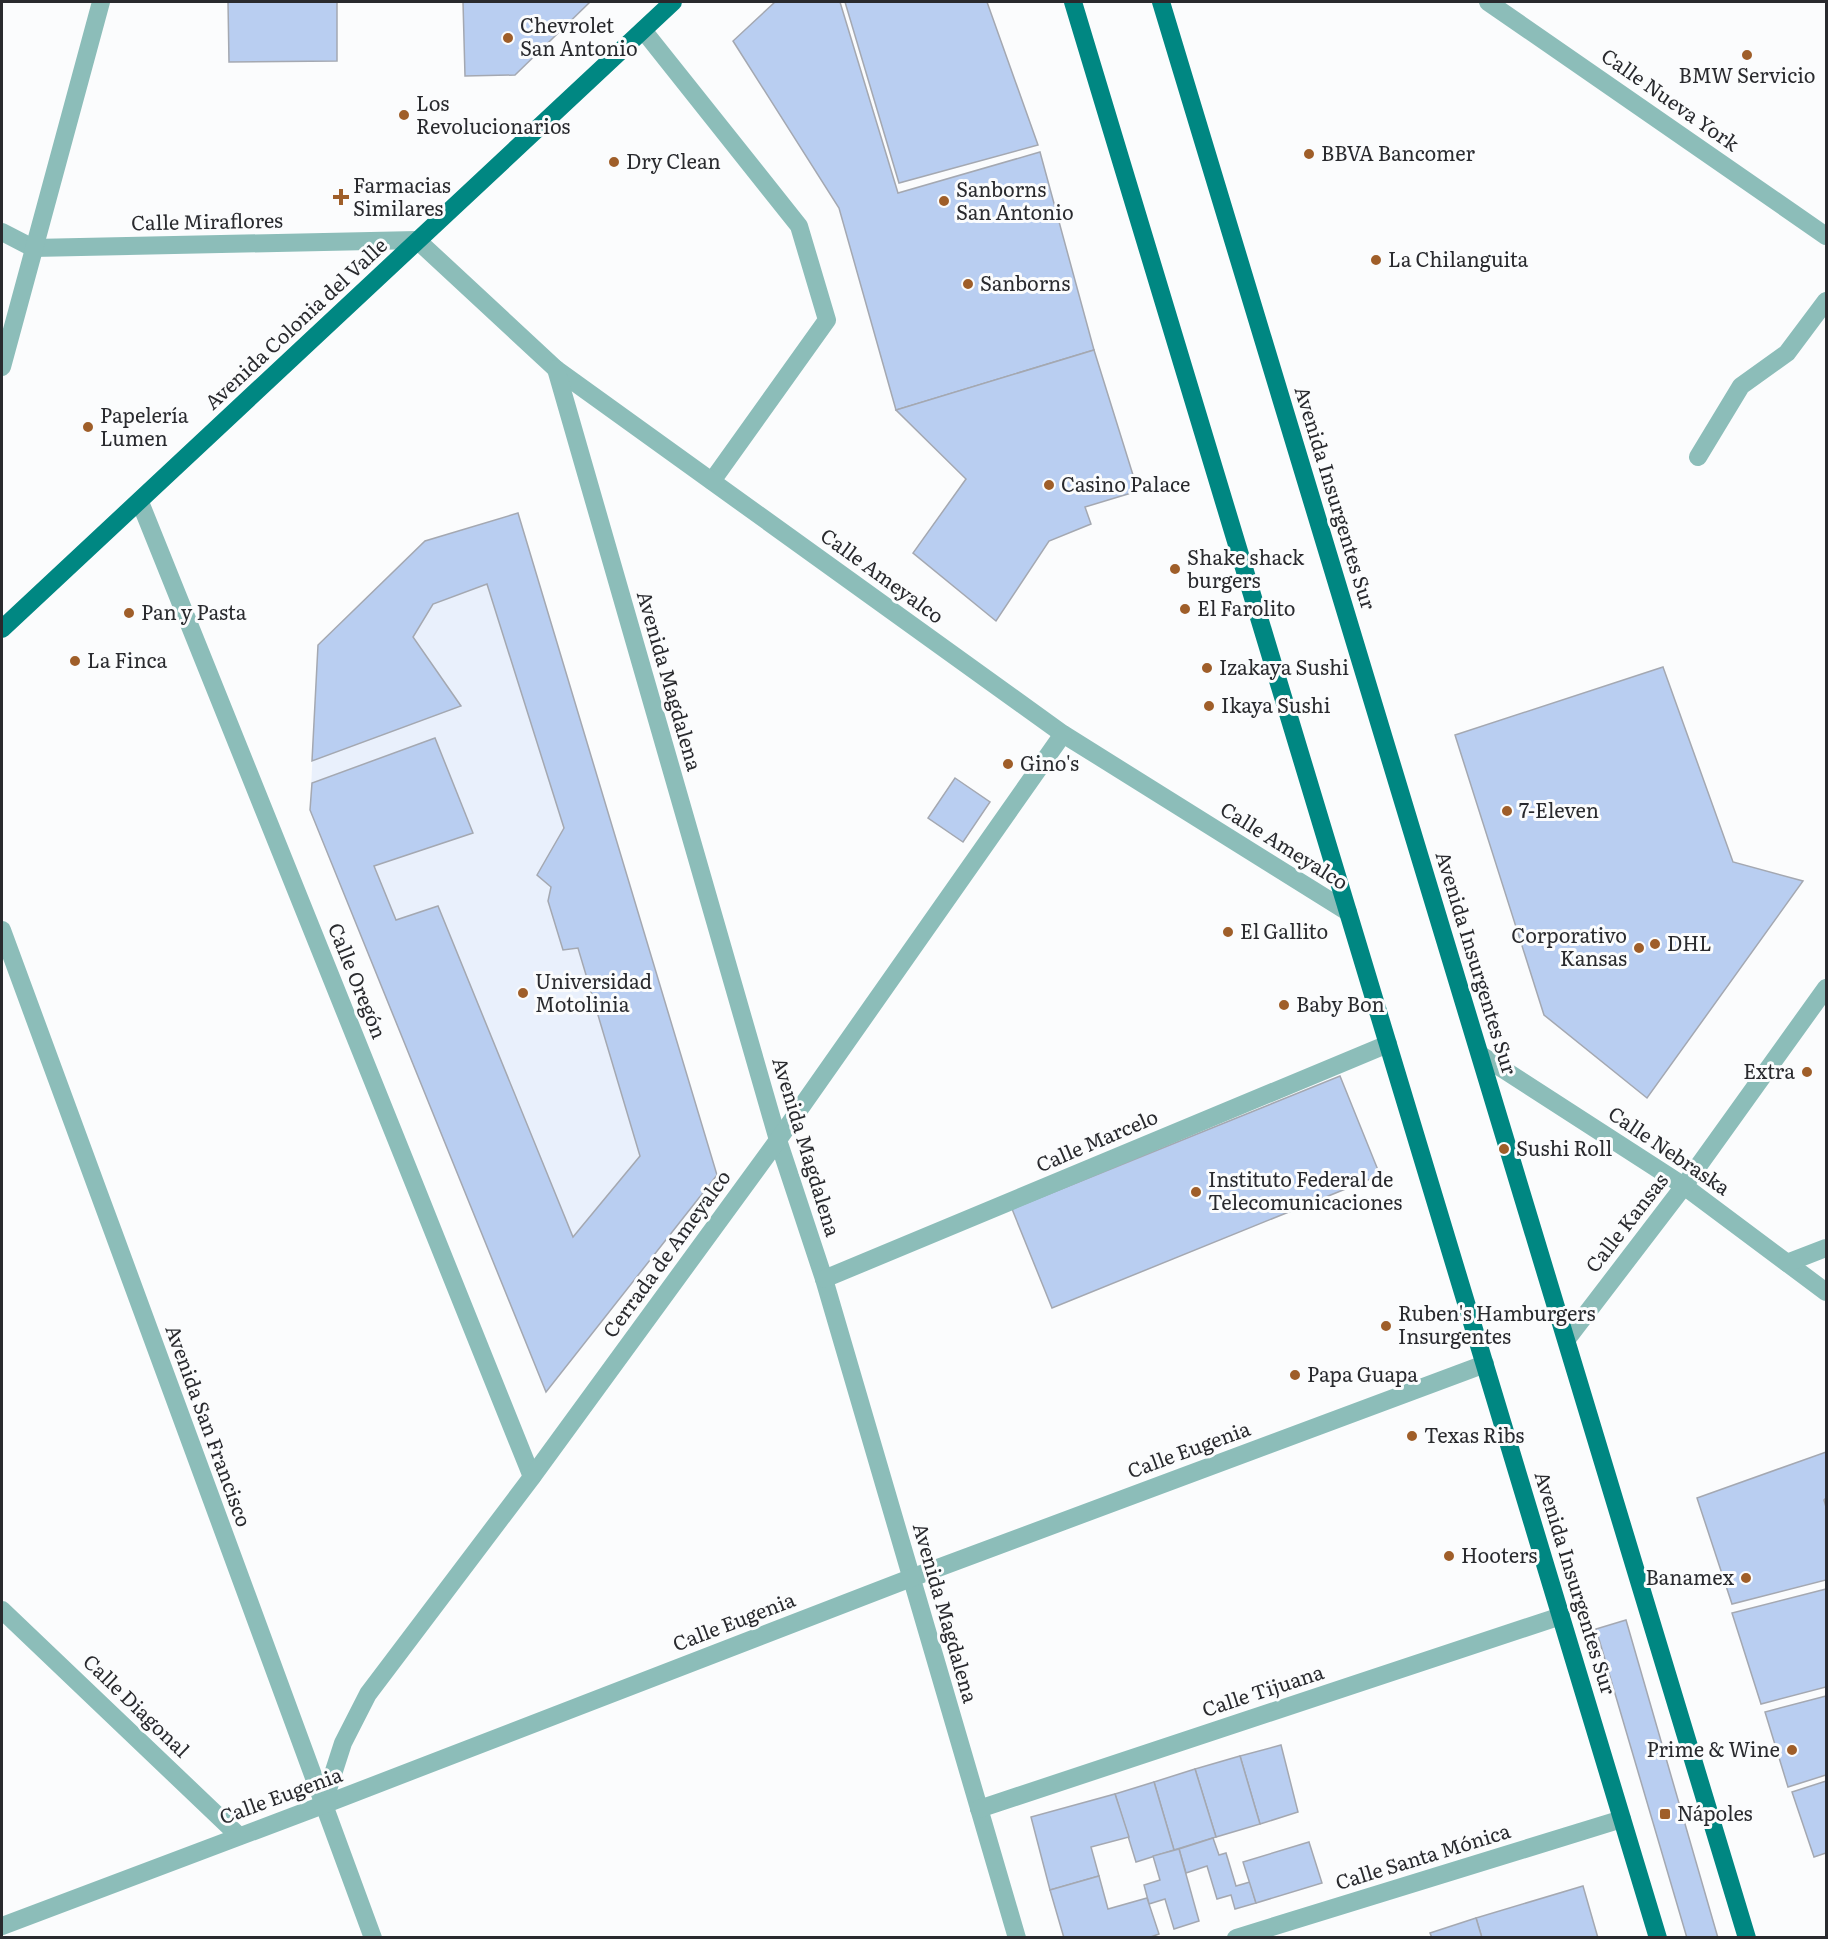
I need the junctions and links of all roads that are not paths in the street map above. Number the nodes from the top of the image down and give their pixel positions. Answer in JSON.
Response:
{"nodes":[{"id":1,"x":101,"y":2,"type":"edge"},
{"id":2,"x":673,"y":2,"type":"edge"},
{"id":3,"x":1073,"y":2,"type":"edge"},
{"id":4,"x":1161,"y":2,"type":"edge"},
{"id":5,"x":1488,"y":2,"type":"edge"},
{"id":6,"x":643,"y":30,"type":"junction"},
{"id":7,"x":2,"y":232,"type":"edge"},
{"id":8,"x":1827,"y":236,"type":"edge"},
{"id":9,"x":417,"y":240,"type":"junction"},
{"id":10,"x":33,"y":248,"type":"junction"},
{"id":11,"x":1827,"y":301,"type":"edge"},
{"id":12,"x":2,"y":367,"type":"edge"},
{"id":13,"x":556,"y":369,"type":"junction"},
{"id":14,"x":1698,"y":456,"type":"dead end"},
{"id":15,"x":712,"y":481,"type":"junction"},
{"id":16,"x":140,"y":502,"type":"junction"},
{"id":17,"x":2,"y":629,"type":"edge"},
{"id":18,"x":1063,"y":734,"type":"junction"},
{"id":19,"x":1348,"y":912,"type":"junction"},
{"id":20,"x":2,"y":930,"type":"edge"},
{"id":21,"x":1827,"y":988,"type":"edge"},
{"id":22,"x":1388,"y":1044,"type":"junction"},
{"id":23,"x":1481,"y":1054,"type":"junction"},
{"id":24,"x":778,"y":1140,"type":"junction"},
{"id":25,"x":1684,"y":1186,"type":"junction"},
{"id":26,"x":1827,"y":1248,"type":"edge"},
{"id":27,"x":1787,"y":1263,"type":"junction"},
{"id":28,"x":824,"y":1280,"type":"junction"},
{"id":29,"x":1827,"y":1292,"type":"edge"},
{"id":30,"x":1567,"y":1339,"type":"junction"},
{"id":31,"x":1485,"y":1364,"type":"junction"},
{"id":32,"x":532,"y":1477,"type":"junction"},
{"id":33,"x":911,"y":1578,"type":"junction"},
{"id":34,"x":2,"y":1610,"type":"edge"},
{"id":35,"x":1561,"y":1616,"type":"junction"},
{"id":36,"x":323,"y":1805,"type":"junction"},
{"id":37,"x":979,"y":1809,"type":"junction"},
{"id":38,"x":1622,"y":1819,"type":"junction"},
{"id":39,"x":239,"y":1836,"type":"junction"},
{"id":40,"x":2,"y":1926,"type":"edge"},
{"id":41,"x":373,"y":1938,"type":"edge"},
{"id":42,"x":1017,"y":1938,"type":"edge"},
{"id":43,"x":1236,"y":1938,"type":"edge"},
{"id":44,"x":1658,"y":1938,"type":"edge"},
{"id":45,"x":1747,"y":1938,"type":"edge"}],
"edges":[{"from":1,"to":10,"type":"street"},
{"from":2,"to":6,"type":"main road","name":"Avenida Colonia del Valle"},
{"from":3,"to":19,"type":"main road","name":"Avenida Insurgentes Sur"},
{"from":4,"to":23,"type":"main road","name":"Avenida Insurgentes Sur"},
{"from":5,"to":8,"type":"street","name":"Calle Nueva York"},
{"from":6,"to":9,"type":"main road","name":"Avenida Colonia del Valle"},
{"from":6,"to":15,"type":"street"},
{"from":7,"to":10,"type":"street","name":"Calle Miraflores"},
{"from":9,"to":10,"type":"street","name":"Calle Miraflores"},
{"from":9,"to":13,"type":"street","name":"Calle Ameyalco"},
{"from":9,"to":16,"type":"main road","name":"Avenida Colonia del Valle"},
{"from":10,"to":12,"type":"street"},
{"from":11,"to":14,"type":"street"},
{"from":13,"to":15,"type":"street","name":"Calle Ameyalco"},
{"from":13,"to":24,"type":"street","name":"Avenida Magdalena"},
{"from":15,"to":18,"type":"street","name":"Calle Ameyalco"},
{"from":16,"to":17,"type":"main road","name":"Avenida Colonia del Valle"},
{"from":16,"to":32,"type":"street","name":"Calle Oregón"},
{"from":18,"to":19,"type":"street","name":"Calle Ameyalco"},
{"from":18,"to":24,"type":"street","name":"Cerrada de Ameyalco"},
{"from":19,"to":22,"type":"main road","name":"Avenida Insurgentes Sur"},
{"from":20,"to":36,"type":"street","name":"Avenida San Francisco"},
{"from":21,"to":25,"type":"street","name":"Calle Kansas"},
{"from":22,"to":28,"type":"street","name":"Calle Marcelo"},
{"from":22,"to":31,"type":"main road","name":"Avenida Insurgentes Sur"},
{"from":23,"to":25,"type":"street","name":"Calle Nebraska"},
{"from":23,"to":30,"type":"main road","name":"Avenida Insurgentes Sur"},
{"from":24,"to":28,"type":"street","name":"Avenida Magdalena"},
{"from":24,"to":32,"type":"street","name":"Cerrada de Ameyalco"},
{"from":25,"to":27,"type":"street","name":"Calle Nebraska"},
{"from":25,"to":30,"type":"street","name":"Calle Kansas"},
{"from":26,"to":27,"type":"street"},
{"from":27,"to":29,"type":"street","name":"Calle Nebraska"},
{"from":28,"to":33,"type":"street","name":"Avenida Magdalena"},
{"from":30,"to":45,"type":"main road","name":"Avenida Insurgentes Sur"},
{"from":31,"to":33,"type":"street","name":"Calle Eugenia"},
{"from":31,"to":35,"type":"main road","name":"Avenida Insurgentes Sur"},
{"from":32,"to":36,"type":"street","name":"Cerrada de Ameyalco"},
{"from":33,"to":36,"type":"street","name":"Calle Eugenia"},
{"from":33,"to":37,"type":"street","name":"Avenida Magdalena"},
{"from":34,"to":39,"type":"street","name":"Calle Diagonal"},
{"from":35,"to":37,"type":"street","name":"Calle Tijuana"},
{"from":35,"to":38,"type":"main road","name":"Avenida Insurgentes Sur"},
{"from":36,"to":39,"type":"street","name":"Calle Eugenia"},
{"from":36,"to":41,"type":"street","name":"Avenida San Francisco"},
{"from":37,"to":42,"type":"street","name":"Avenida Magdalena"},
{"from":38,"to":43,"type":"street","name":"Calle Santa Mónica"},
{"from":38,"to":44,"type":"main road","name":"Avenida Insurgentes Sur"},
{"from":39,"to":40,"type":"street","name":"Calle Eugenia"}]}
